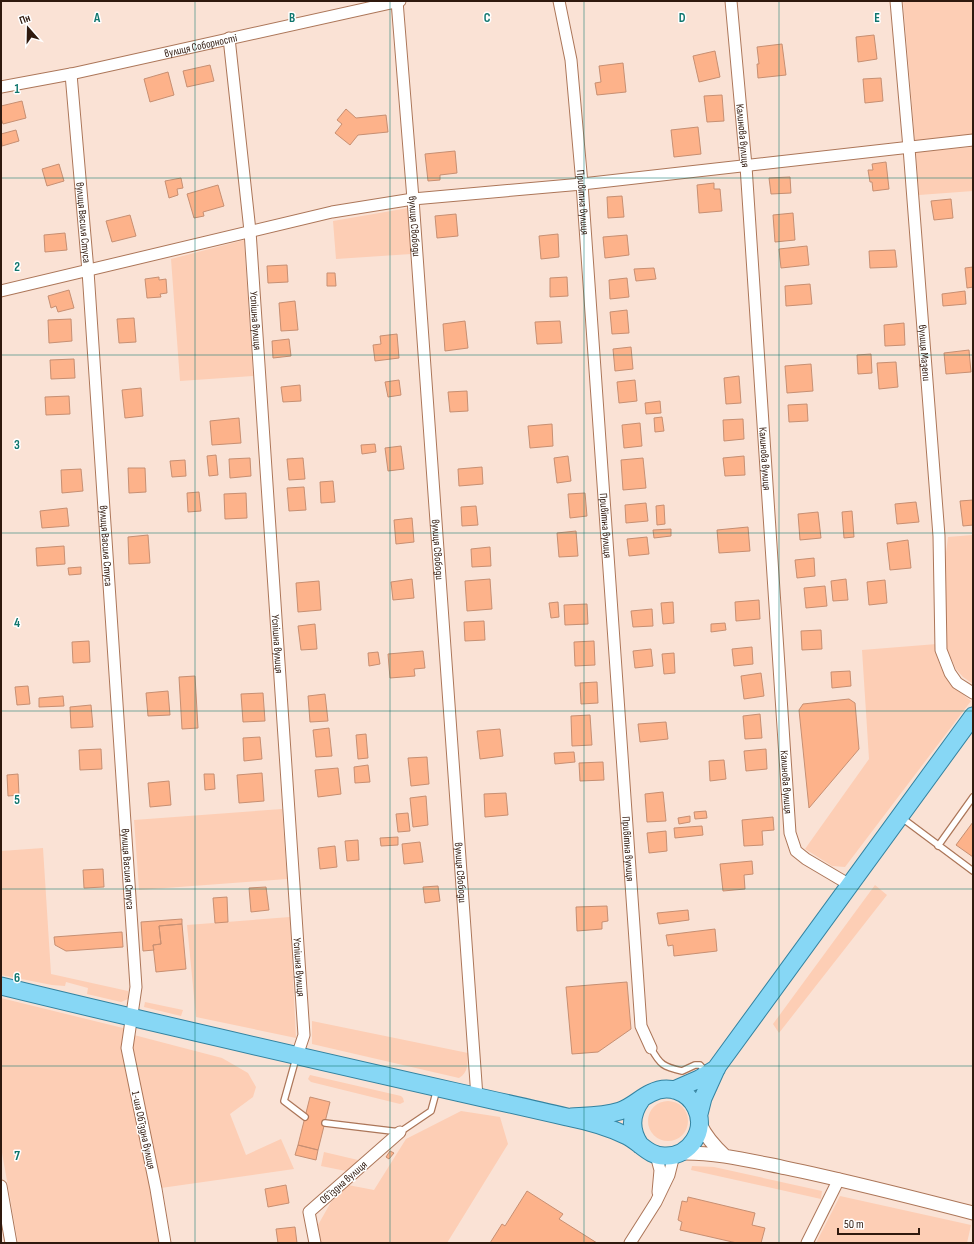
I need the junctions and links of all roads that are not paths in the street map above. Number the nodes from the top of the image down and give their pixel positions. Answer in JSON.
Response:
{"nodes":[{"id":1,"x":398,"y":1,"type":"edge"},
{"id":2,"x":559,"y":1,"type":"edge"},
{"id":3,"x":731,"y":1,"type":"edge"},
{"id":4,"x":896,"y":1,"type":"edge"},
{"id":5,"x":229,"y":38,"type":"junction"},
{"id":6,"x":71,"y":74,"type":"junction"},
{"id":7,"x":1,"y":87,"type":"edge"},
{"id":8,"x":973,"y":140,"type":"edge"},
{"id":9,"x":909,"y":148,"type":"junction"},
{"id":10,"x":746,"y":166,"type":"junction"},
{"id":11,"x":582,"y":184,"type":"junction"},
{"id":12,"x":413,"y":199,"type":"junction"},
{"id":13,"x":250,"y":231,"type":"junction"},
{"id":14,"x":88,"y":271,"type":"junction"},
{"id":15,"x":1,"y":291,"type":"edge"},
{"id":16,"x":973,"y":693,"type":"edge"},
{"id":17,"x":973,"y":716,"type":"edge"},
{"id":18,"x":973,"y":797,"type":"edge"},
{"id":19,"x":900,"y":817,"type":"junction"},
{"id":20,"x":938,"y":846,"type":"junction"},
{"id":21,"x":973,"y":871,"type":"edge"},
{"id":22,"x":850,"y":885,"type":"junction"},
{"id":23,"x":1,"y":986,"type":"edge"},
{"id":24,"x":132,"y":1018,"type":"junction"},
{"id":25,"x":651,"y":1048,"type":"joint"},
{"id":26,"x":297,"y":1056,"type":"junction"},
{"id":27,"x":712,"y":1071,"type":"junction"},
{"id":28,"x":437,"y":1088,"type":"junction"},
{"id":29,"x":674,"y":1090,"type":"junction"},
{"id":30,"x":477,"y":1097,"type":"junction"},
{"id":31,"x":641,"y":1100,"type":"junction"},
{"id":32,"x":305,"y":1117,"type":"dead end"},
{"id":33,"x":571,"y":1117,"type":"junction"},
{"id":34,"x":699,"y":1119,"type":"junction"},
{"id":35,"x":325,"y":1123,"type":"dead end"},
{"id":36,"x":400,"y":1132,"type":"junction"},
{"id":37,"x":640,"y":1145,"type":"junction"},
{"id":38,"x":677,"y":1154,"type":"junction"},
{"id":39,"x":656,"y":1155,"type":"junction"},
{"id":40,"x":725,"y":1156,"type":"junction"},
{"id":41,"x":839,"y":1179,"type":"junction"},
{"id":42,"x":1,"y":1186,"type":"edge"},
{"id":43,"x":656,"y":1202,"type":"junction"},
{"id":44,"x":973,"y":1212,"type":"edge"},
{"id":45,"x":11,"y":1243,"type":"edge"},
{"id":46,"x":165,"y":1243,"type":"edge"},
{"id":47,"x":315,"y":1243,"type":"edge"},
{"id":48,"x":630,"y":1243,"type":"edge"},
{"id":49,"x":807,"y":1243,"type":"edge"}],
"edges":[{"from":1,"to":5,"type":"street","name":"вулиця Соборності"},
{"from":1,"to":12,"type":"street","name":"вулиця Свободи"},
{"from":2,"to":11,"type":"street","name":"Привітна вулиця"},
{"from":3,"to":10,"type":"street","name":"Калинова вулиця"},
{"from":4,"to":9,"type":"street","name":"вулиця Мазепи"},
{"from":5,"to":6,"type":"street","name":"вулиця Соборності"},
{"from":5,"to":13,"type":"street","name":"Успішна вулиця"},
{"from":6,"to":7,"type":"street","name":"вулиця Соборності"},
{"from":6,"to":14,"type":"street","name":"вулиця Василя Стуса"},
{"from":8,"to":9,"type":"street"},
{"from":9,"to":10,"type":"street"},
{"from":9,"to":16,"type":"street","name":"вулиця Мазепи"},
{"from":10,"to":11,"type":"street"},
{"from":10,"to":22,"type":"street","name":"Калинова вулиця"},
{"from":11,"to":12,"type":"street"},
{"from":11,"to":25,"type":"street","name":"Привітна вулиця"},
{"from":12,"to":13,"type":"street"},
{"from":12,"to":30,"type":"street","name":"вулиця Свободи"},
{"from":13,"to":14,"type":"street"},
{"from":13,"to":26,"type":"street","name":"Успішна вулиця"},
{"from":14,"to":15,"type":"street"},
{"from":14,"to":24,"type":"street","name":"вулиця Василя Стуса"},
{"from":17,"to":19,"type":"main road"},
{"from":18,"to":20,"type":"lane"},
{"from":19,"to":20,"type":"lane"},
{"from":19,"to":22,"type":"main road"},
{"from":20,"to":21,"type":"lane"},
{"from":22,"to":27,"type":"main road"},
{"from":23,"to":24,"type":"main road"},
{"from":24,"to":26,"type":"main road"},
{"from":24,"to":46,"type":"street","name":"1-ша Обʼїздна вулиця"},
{"from":25,"to":27,"type":"lane"},
{"from":26,"to":28,"type":"main road"},
{"from":26,"to":32,"type":"lane"},
{"from":27,"to":29,"type":"main road"},
{"from":27,"to":34,"type":"main road"},
{"from":28,"to":30,"type":"main road"},
{"from":28,"to":36,"type":"lane"},
{"from":29,"to":31,"type":"main road"},
{"from":29,"to":34,"type":"main road"},
{"from":30,"to":33,"type":"main road"},
{"from":31,"to":33,"type":"main road"},
{"from":31,"to":37,"type":"main road"},
{"from":33,"to":37,"type":"main road"},
{"from":34,"to":38,"type":"main road"},
{"from":34,"to":40,"type":"street"},
{"from":35,"to":36,"type":"lane"},
{"from":36,"to":47,"type":"street","name":"Обʼїздна вулиця"},
{"from":37,"to":39,"type":"main road"},
{"from":38,"to":39,"type":"main road"},
{"from":38,"to":40,"type":"street"},
{"from":38,"to":43,"type":"street"},
{"from":39,"to":43,"type":"street"},
{"from":40,"to":41,"type":"street"},
{"from":41,"to":44,"type":"street"},
{"from":41,"to":49,"type":"street"},
{"from":42,"to":45,"type":"street"},
{"from":43,"to":48,"type":"street"}]}
